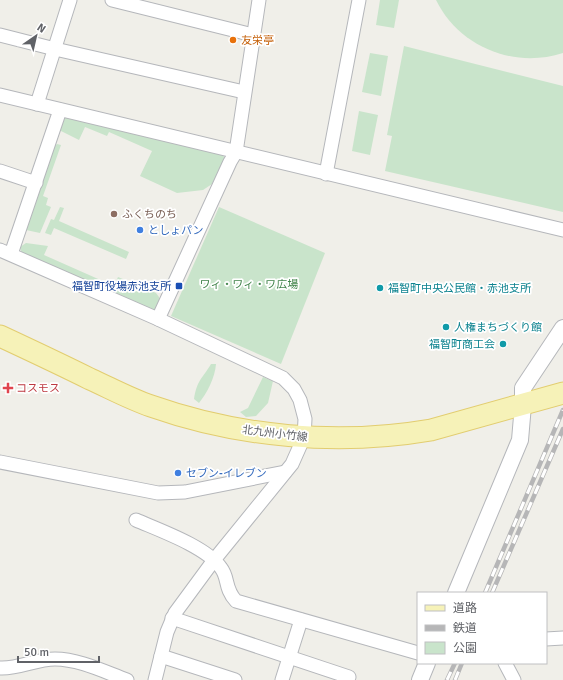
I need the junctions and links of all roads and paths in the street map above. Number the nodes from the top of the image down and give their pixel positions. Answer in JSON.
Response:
{"nodes":[{"id":1,"x":70,"y":0,"type":"edge"},
{"id":2,"x":112,"y":0,"type":"edge"},
{"id":3,"x":259,"y":0,"type":"edge"},
{"id":4,"x":359,"y":0,"type":"edge"},
{"id":5,"x":0,"y":35,"type":"edge"},
{"id":6,"x":253,"y":35,"type":"junction"},
{"id":7,"x":55,"y":49,"type":"junction"},
{"id":8,"x":244,"y":92,"type":"junction"},
{"id":9,"x":0,"y":95,"type":"edge"},
{"id":10,"x":37,"y":104,"type":"junction"},
{"id":11,"x":60,"y":110,"type":"junction"},
{"id":12,"x":236,"y":152,"type":"junction"},
{"id":13,"x":0,"y":171,"type":"edge"},
{"id":14,"x":326,"y":174,"type":"junction"},
{"id":15,"x":36,"y":183,"type":"junction"},
{"id":16,"x":563,"y":230,"type":"edge"},
{"id":17,"x":6,"y":252,"type":"edge"},
{"id":18,"x":158,"y":320,"type":"junction"},
{"id":19,"x":563,"y":328,"type":"edge"},
{"id":20,"x":0,"y":336,"type":"edge"},
{"id":21,"x":554,"y":396,"type":"edge"},
{"id":22,"x":523,"y":405,"type":"junction"},
{"id":23,"x":304,"y":437,"type":"junction"},
{"id":24,"x":0,"y":462,"type":"edge"},
{"id":25,"x":285,"y":472,"type":"junction"},
{"id":26,"x":136,"y":520,"type":"dead end"},
{"id":27,"x":214,"y":560,"type":"junction"},
{"id":28,"x":456,"y":592,"type":"edge"},
{"id":29,"x":172,"y":618,"type":"junction"},
{"id":30,"x":301,"y":620,"type":"junction"},
{"id":31,"x":563,"y":638,"type":"edge"},
{"id":32,"x":547,"y":639,"type":"edge"},
{"id":33,"x":417,"y":653,"type":"edge"},
{"id":34,"x":161,"y":656,"type":"junction"},
{"id":35,"x":289,"y":657,"type":"junction"},
{"id":36,"x":427,"y":664,"type":"edge"},
{"id":37,"x":506,"y":664,"type":"edge"},
{"id":38,"x":0,"y":668,"type":"edge"},
{"id":39,"x":349,"y":677,"type":"dead end"},
{"id":40,"x":127,"y":680,"type":"edge"},
{"id":41,"x":155,"y":680,"type":"edge"},
{"id":42,"x":235,"y":680,"type":"edge"},
{"id":43,"x":282,"y":680,"type":"edge"},
{"id":44,"x":420,"y":680,"type":"edge"},
{"id":45,"x":514,"y":680,"type":"edge"}],
"edges":[{"from":1,"to":7,"type":"street"},
{"from":2,"to":6,"type":"street"},
{"from":3,"to":6,"type":"street"},
{"from":4,"to":14,"type":"street"},
{"from":5,"to":7,"type":"street"},
{"from":6,"to":8,"type":"street"},
{"from":7,"to":8,"type":"street"},
{"from":7,"to":10,"type":"street"},
{"from":8,"to":12,"type":"street"},
{"from":9,"to":10,"type":"street"},
{"from":10,"to":11,"type":"street"},
{"from":11,"to":12,"type":"street"},
{"from":11,"to":15,"type":"street"},
{"from":12,"to":14,"type":"street"},
{"from":12,"to":18,"type":"street"},
{"from":13,"to":15,"type":"street"},
{"from":14,"to":16,"type":"street"},
{"from":15,"to":17,"type":"street"},
{"from":17,"to":18,"type":"street"},
{"from":18,"to":23,"type":"street"},
{"from":19,"to":22,"type":"street"},
{"from":20,"to":23,"type":"main road","name":"北九州小竹線"},
{"from":21,"to":22,"type":"main road","name":"北九州小竹線"},
{"from":22,"to":23,"type":"main road","name":"北九州小竹線"},
{"from":22,"to":28,"type":"street"},
{"from":23,"to":25,"type":"street"},
{"from":24,"to":25,"type":"street"},
{"from":25,"to":27,"type":"street"},
{"from":26,"to":27,"type":"street"},
{"from":27,"to":29,"type":"street"},
{"from":27,"to":30,"type":"street"},
{"from":29,"to":34,"type":"street"},
{"from":29,"to":35,"type":"street"},
{"from":30,"to":33,"type":"street"},
{"from":30,"to":35,"type":"street"},
{"from":31,"to":32,"type":"street"},
{"from":34,"to":41,"type":"street"},
{"from":34,"to":42,"type":"street"},
{"from":35,"to":39,"type":"street"},
{"from":35,"to":43,"type":"street"},
{"from":36,"to":44,"type":"street"},
{"from":37,"to":45,"type":"street"},
{"from":38,"to":40,"type":"street"}]}
